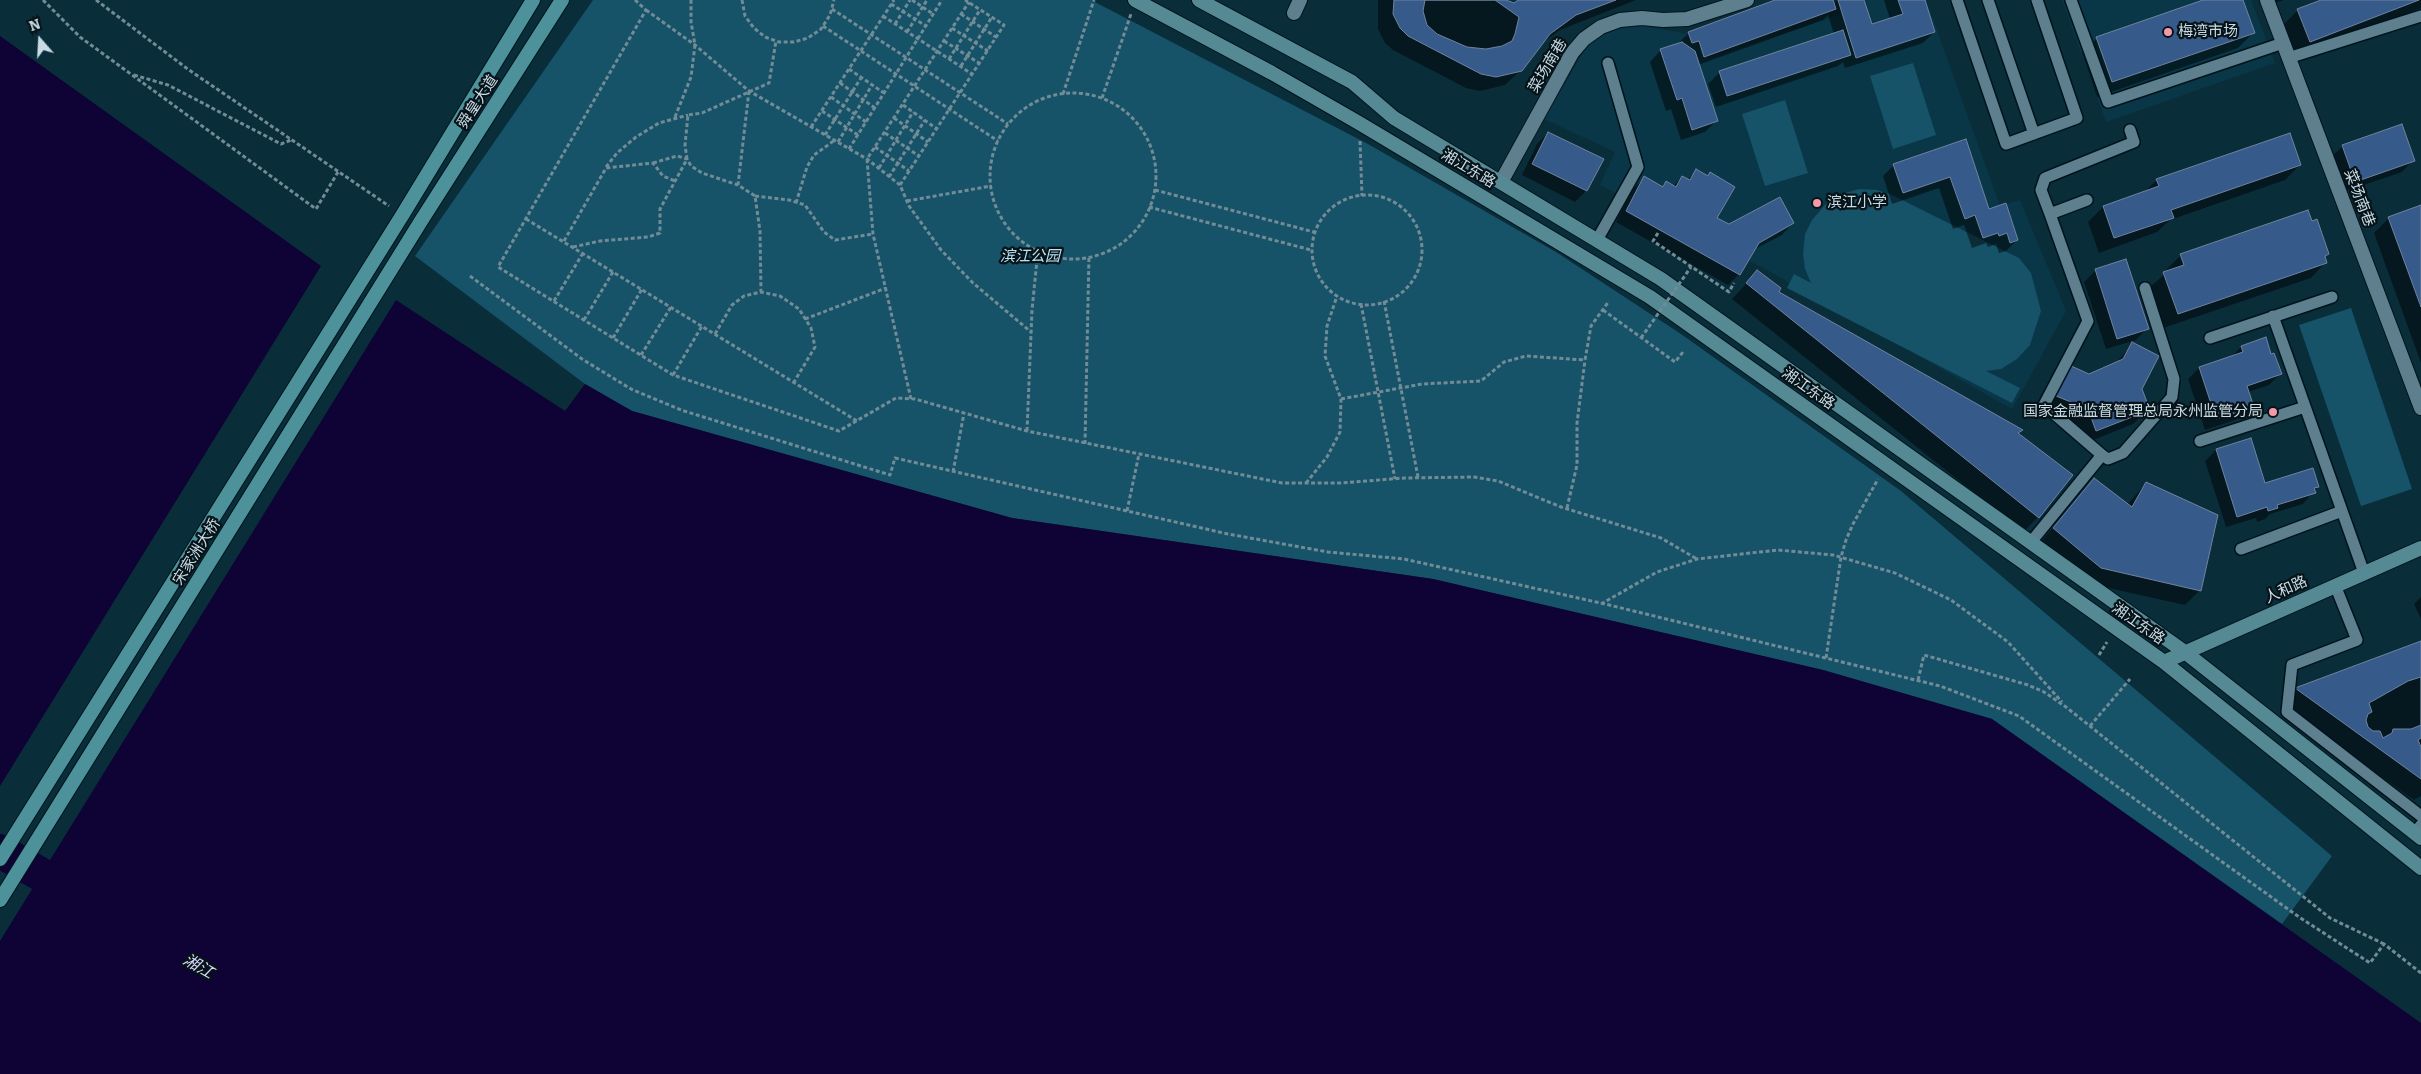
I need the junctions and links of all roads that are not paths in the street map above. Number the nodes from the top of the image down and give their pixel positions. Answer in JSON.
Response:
{"nodes":[{"id":1,"x":532,"y":0,"type":"edge"},
{"id":2,"x":562,"y":0,"type":"edge"},
{"id":3,"x":1135,"y":0,"type":"edge"},
{"id":4,"x":1199,"y":0,"type":"edge"},
{"id":5,"x":1300,"y":0,"type":"edge"},
{"id":6,"x":1747,"y":0,"type":"edge"},
{"id":7,"x":1957,"y":0,"type":"edge"},
{"id":8,"x":1988,"y":0,"type":"edge"},
{"id":9,"x":2037,"y":0,"type":"edge"},
{"id":10,"x":2071,"y":0,"type":"edge"},
{"id":11,"x":2267,"y":0,"type":"edge"},
{"id":12,"x":1294,"y":13,"type":"dead end"},
{"id":13,"x":2421,"y":16,"type":"edge"},
{"id":14,"x":2283,"y":43,"type":"junction"},
{"id":15,"x":2288,"y":58,"type":"junction"},
{"id":16,"x":1608,"y":64,"type":"dead end"},
{"id":17,"x":2130,"y":130,"type":"dead end"},
{"id":18,"x":2034,"y":134,"type":"junction"},
{"id":19,"x":1501,"y":182,"type":"junction"},
{"id":20,"x":2087,"y":200,"type":"dead end"},
{"id":21,"x":403,"y":214,"type":"joint"},
{"id":22,"x":2050,"y":214,"type":"junction"},
{"id":23,"x":421,"y":221,"type":"joint"},
{"id":24,"x":1597,"y":240,"type":"junction"},
{"id":25,"x":2145,"y":288,"type":"dead end"},
{"id":26,"x":2332,"y":297,"type":"dead end"},
{"id":27,"x":2273,"y":316,"type":"junction"},
{"id":28,"x":2210,"y":338,"type":"dead end"},
{"id":29,"x":2305,"y":407,"type":"junction"},
{"id":30,"x":2421,"y":408,"type":"edge"},
{"id":31,"x":2200,"y":442,"type":"dead end"},
{"id":32,"x":2102,"y":455,"type":"junction"},
{"id":33,"x":2342,"y":511,"type":"junction"},
{"id":34,"x":2031,"y":542,"type":"junction"},
{"id":35,"x":2421,"y":548,"type":"edge"},
{"id":36,"x":2241,"y":549,"type":"dead end"},
{"id":37,"x":2364,"y":573,"type":"junction"},
{"id":38,"x":2335,"y":586,"type":"junction"},
{"id":39,"x":2186,"y":653,"type":"junction"},
{"id":40,"x":2164,"y":662,"type":"junction"},
{"id":41,"x":2421,"y":816,"type":"edge"},
{"id":42,"x":2419,"y":832,"type":"edge"},
{"id":43,"x":0,"y":859,"type":"edge"},
{"id":44,"x":2421,"y":868,"type":"edge"},
{"id":45,"x":0,"y":900,"type":"edge"}],
"edges":[{"from":1,"to":21,"type":"main road","name":"舜皇大道"},
{"from":2,"to":23,"type":"main road","name":"舜皇大道"},
{"from":3,"to":40,"type":"main road","name":"湘江东路"},
{"from":4,"to":19,"type":"main road","name":"湘江东路"},
{"from":5,"to":12,"type":"street"},
{"from":6,"to":19,"type":"street","name":"菜场南巷"},
{"from":7,"to":18,"type":"lane"},
{"from":8,"to":18,"type":"lane"},
{"from":9,"to":18,"type":"lane"},
{"from":10,"to":14,"type":"lane"},
{"from":11,"to":14,"type":"street","name":"菜场南巷"},
{"from":13,"to":15,"type":"lane"},
{"from":14,"to":15,"type":"street","name":"菜场南巷"},
{"from":15,"to":30,"type":"street","name":"菜场南巷"},
{"from":16,"to":24,"type":"lane"},
{"from":17,"to":22,"type":"lane"},
{"from":19,"to":24,"type":"main road","name":"湘江东路"},
{"from":20,"to":22,"type":"lane"},
{"from":21,"to":43,"type":"main road","name":"宋家洲大桥"},
{"from":22,"to":32,"type":"lane"},
{"from":23,"to":45,"type":"main road","name":"宋家洲大桥"},
{"from":24,"to":34,"type":"main road","name":"湘江东路"},
{"from":25,"to":32,"type":"lane"},
{"from":26,"to":27,"type":"lane"},
{"from":27,"to":28,"type":"lane"},
{"from":27,"to":29,"type":"lane"},
{"from":29,"to":31,"type":"lane"},
{"from":29,"to":33,"type":"lane"},
{"from":32,"to":34,"type":"lane"},
{"from":33,"to":36,"type":"lane"},
{"from":33,"to":37,"type":"lane"},
{"from":34,"to":39,"type":"main road","name":"湘江东路"},
{"from":35,"to":37,"type":"main road","name":"人和路"},
{"from":37,"to":38,"type":"main road","name":"人和路"},
{"from":38,"to":39,"type":"main road","name":"人和路"},
{"from":38,"to":41,"type":"lane"},
{"from":39,"to":40,"type":"main road","name":"人和路"},
{"from":39,"to":42,"type":"main road","name":"湘江东路"},
{"from":40,"to":44,"type":"main road","name":"湘江东路"}]}
